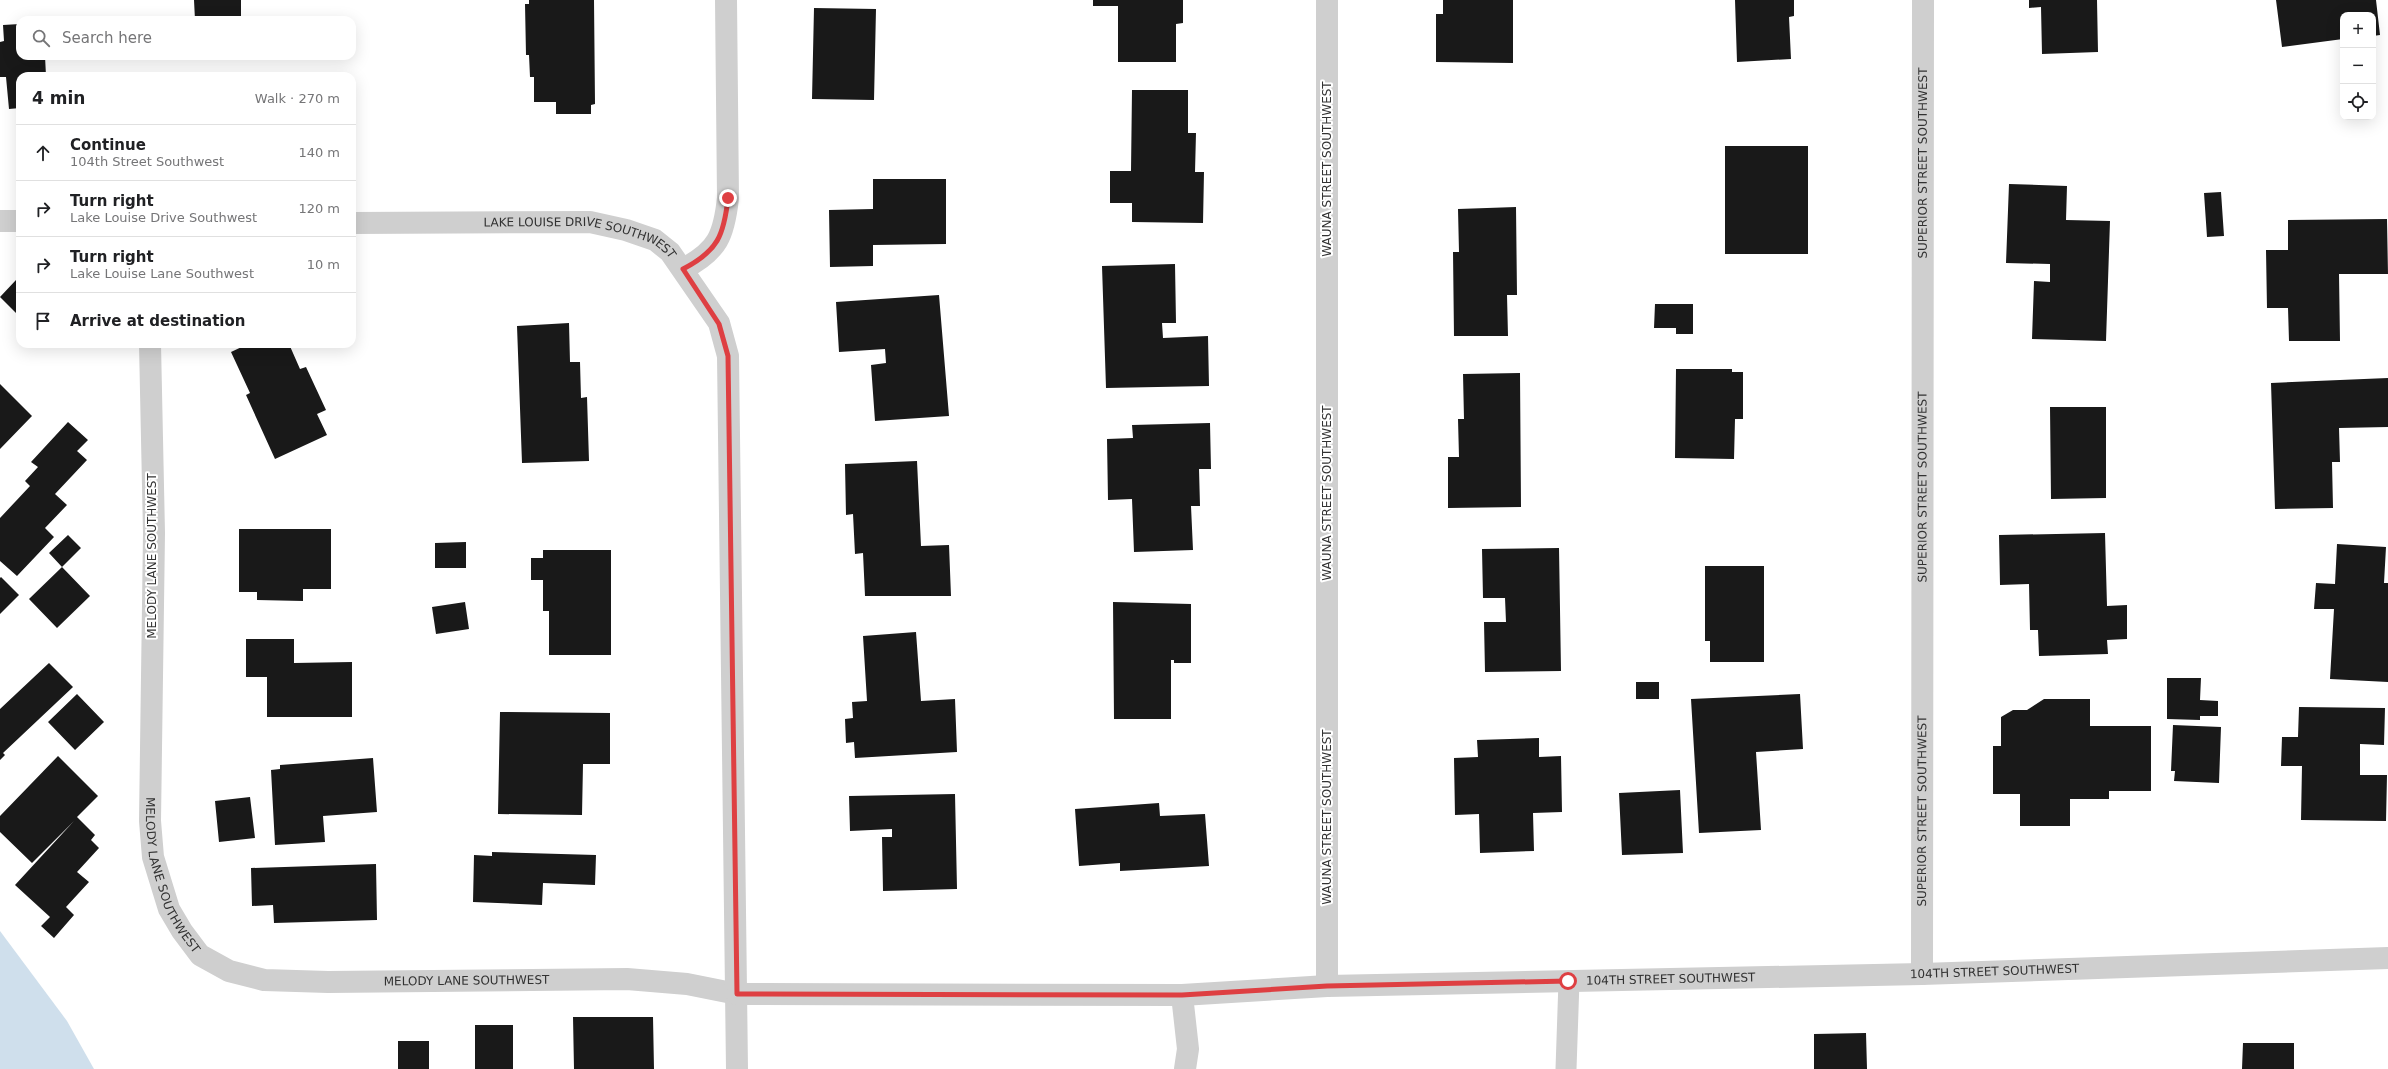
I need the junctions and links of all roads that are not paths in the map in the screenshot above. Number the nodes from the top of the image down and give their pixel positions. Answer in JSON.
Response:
{"nodes":[{"id":1,"x":726,"y":0,"type":"edge"},
{"id":2,"x":1327,"y":0,"type":"edge"},
{"id":3,"x":1922,"y":0,"type":"edge"},
{"id":4,"x":0,"y":221,"type":"edge"},
{"id":5,"x":16,"y":221,"type":"edge"},
{"id":6,"x":356,"y":223,"type":"edge"},
{"id":7,"x":683,"y":269,"type":"junction"},
{"id":8,"x":150,"y":348,"type":"edge"},
{"id":9,"x":2388,"y":958,"type":"edge"},
{"id":10,"x":1922,"y":974,"type":"junction"},
{"id":11,"x":1568,"y":981,"type":"junction"},
{"id":12,"x":1327,"y":986,"type":"junction"},
{"id":13,"x":737,"y":994,"type":"junction"},
{"id":14,"x":1182,"y":995,"type":"junction"},
{"id":15,"x":737,"y":1069,"type":"edge"},
{"id":16,"x":1185,"y":1069,"type":"edge"},
{"id":17,"x":1566,"y":1069,"type":"edge"}],
"edges":[{"from":1,"to":7,"type":"street"},
{"from":2,"to":12,"type":"street","name":"WAUNA STREET SOUTHWEST"},
{"from":3,"to":10,"type":"street","name":"SUPERIOR STREET SOUTHWEST"},
{"from":4,"to":5,"type":"street"},
{"from":6,"to":7,"type":"street","name":"LAKE LOUISE DRIVE SOUTHWEST"},
{"from":7,"to":13,"type":"street","name":"LAKE LOUISE DRIVE SOUTHWEST"},
{"from":8,"to":13,"type":"street","name":"MELODY LANE SOUTHWEST"},
{"from":9,"to":10,"type":"street","name":"104TH STREET SOUTHWEST"},
{"from":10,"to":11,"type":"street","name":"104TH STREET SOUTHWEST"},
{"from":11,"to":12,"type":"street","name":"104TH STREET SOUTHWEST"},
{"from":11,"to":17,"type":"lane"},
{"from":12,"to":14,"type":"street","name":"104TH STREET SOUTHWEST"},
{"from":13,"to":14,"type":"street","name":"104TH STREET SOUTHWEST"},
{"from":13,"to":15,"type":"street","name":"LAKE LOUISE DRIVE SOUTHWEST"},
{"from":14,"to":16,"type":"street"}]}
